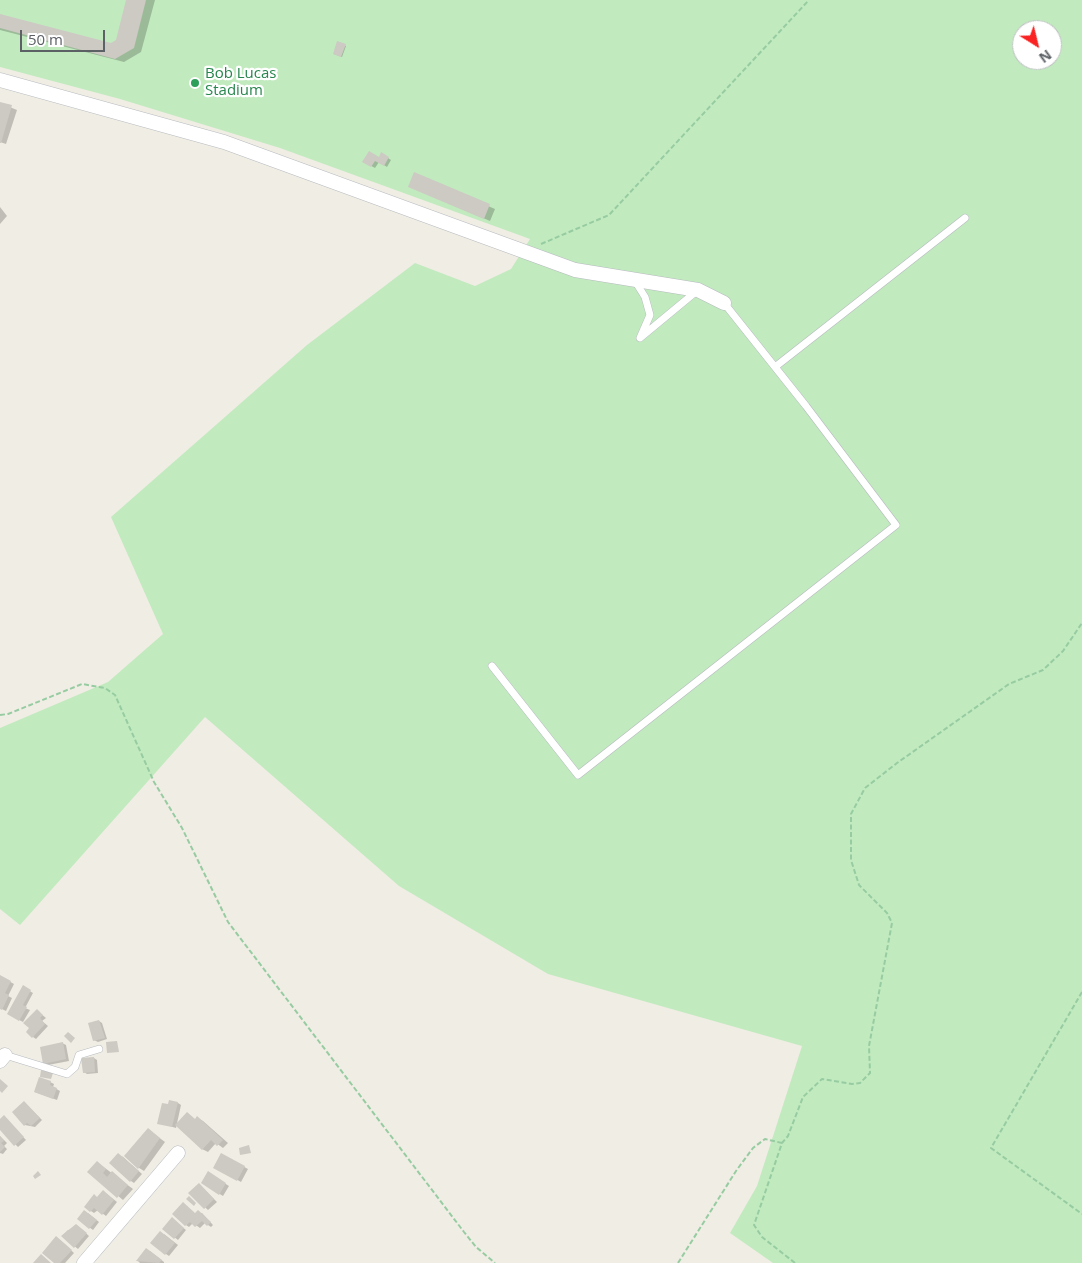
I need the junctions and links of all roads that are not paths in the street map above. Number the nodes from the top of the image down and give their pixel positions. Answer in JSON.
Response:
{"nodes":[{"id":1,"x":0,"y":80,"type":"edge"},
{"id":2,"x":965,"y":218,"type":"dead end"},
{"id":3,"x":634,"y":279,"type":"junction"},
{"id":4,"x":698,"y":290,"type":"junction"},
{"id":5,"x":724,"y":303,"type":"joint"},
{"id":6,"x":775,"y":367,"type":"junction"},
{"id":7,"x":492,"y":666,"type":"dead end"},
{"id":8,"x":99,"y":1049,"type":"dead end"},
{"id":9,"x":2,"y":1058,"type":"edge"},
{"id":10,"x":178,"y":1153,"type":"dead end"},
{"id":11,"x":84,"y":1263,"type":"edge"}],
"edges":[{"from":1,"to":3,"type":"street"},
{"from":2,"to":6,"type":"lane"},
{"from":3,"to":4,"type":"street"},
{"from":3,"to":4,"type":"lane"},
{"from":4,"to":5,"type":"street"},
{"from":5,"to":6,"type":"lane"},
{"from":6,"to":7,"type":"lane"},
{"from":8,"to":9,"type":"lane"},
{"from":10,"to":11,"type":"street"}]}
